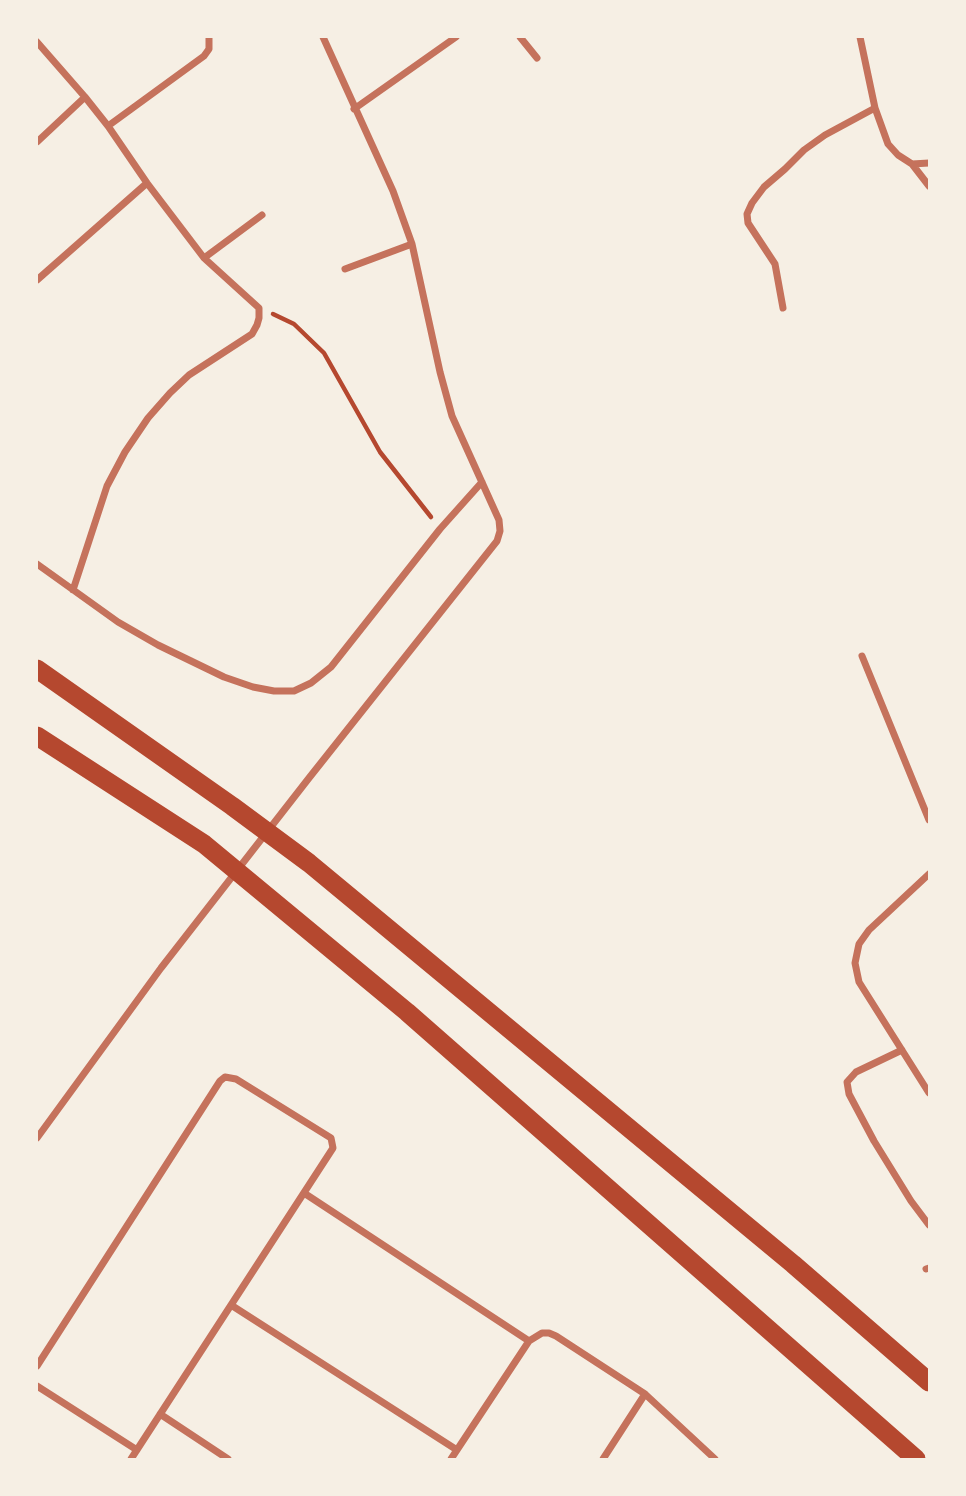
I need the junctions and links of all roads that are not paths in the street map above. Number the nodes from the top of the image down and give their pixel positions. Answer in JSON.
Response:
{"nodes":[{"id":1,"x":209,"y":37,"type":"edge"},
{"id":2,"x":323,"y":37,"type":"edge"},
{"id":3,"x":456,"y":37,"type":"edge"},
{"id":4,"x":520,"y":37,"type":"edge"},
{"id":5,"x":860,"y":37,"type":"edge"},
{"id":6,"x":37,"y":42,"type":"edge"},
{"id":7,"x":537,"y":58,"type":"dead end"},
{"id":8,"x":85,"y":97,"type":"junction"},
{"id":9,"x":875,"y":108,"type":"junction"},
{"id":10,"x":354,"y":109,"type":"junction"},
{"id":11,"x":108,"y":126,"type":"junction"},
{"id":12,"x":37,"y":142,"type":"edge"},
{"id":13,"x":929,"y":163,"type":"edge"},
{"id":14,"x":912,"y":164,"type":"junction"},
{"id":15,"x":147,"y":183,"type":"junction"},
{"id":16,"x":929,"y":186,"type":"edge"},
{"id":17,"x":262,"y":215,"type":"dead end"},
{"id":18,"x":412,"y":244,"type":"junction"},
{"id":19,"x":204,"y":258,"type":"junction"},
{"id":20,"x":345,"y":270,"type":"dead end"},
{"id":21,"x":37,"y":280,"type":"edge"},
{"id":22,"x":783,"y":308,"type":"dead end"},
{"id":23,"x":482,"y":482,"type":"junction"},
{"id":24,"x":37,"y":564,"type":"edge"},
{"id":25,"x":74,"y":590,"type":"junction"},
{"id":26,"x":862,"y":656,"type":"dead end"},
{"id":27,"x":37,"y":669,"type":"edge"},
{"id":28,"x":37,"y":736,"type":"edge"},
{"id":29,"x":929,"y":820,"type":"edge"},
{"id":30,"x":929,"y":874,"type":"edge"},
{"id":31,"x":902,"y":1049,"type":"junction"},
{"id":32,"x":929,"y":1093,"type":"edge"},
{"id":33,"x":37,"y":1138,"type":"edge"},
{"id":34,"x":304,"y":1193,"type":"junction"},
{"id":35,"x":929,"y":1225,"type":"edge"},
{"id":36,"x":231,"y":1305,"type":"junction"},
{"id":37,"x":529,"y":1341,"type":"junction"},
{"id":38,"x":37,"y":1366,"type":"edge"},
{"id":39,"x":929,"y":1382,"type":"edge"},
{"id":40,"x":37,"y":1386,"type":"edge"},
{"id":41,"x":645,"y":1394,"type":"junction"},
{"id":42,"x":160,"y":1414,"type":"junction"},
{"id":43,"x":136,"y":1450,"type":"junction"},
{"id":44,"x":457,"y":1450,"type":"junction"},
{"id":45,"x":131,"y":1459,"type":"edge"},
{"id":46,"x":228,"y":1459,"type":"edge"},
{"id":47,"x":451,"y":1459,"type":"edge"},
{"id":48,"x":603,"y":1459,"type":"edge"},
{"id":49,"x":715,"y":1459,"type":"edge"},
{"id":50,"x":916,"y":1459,"type":"edge"}],
"edges":[{"from":1,"to":11,"type":"street"},
{"from":2,"to":10,"type":"street"},
{"from":3,"to":10,"type":"street"},
{"from":4,"to":7,"type":"street"},
{"from":5,"to":9,"type":"street"},
{"from":6,"to":8,"type":"street"},
{"from":8,"to":11,"type":"street"},
{"from":8,"to":12,"type":"street"},
{"from":9,"to":14,"type":"street"},
{"from":9,"to":22,"type":"street"},
{"from":10,"to":18,"type":"street"},
{"from":11,"to":15,"type":"street"},
{"from":13,"to":14,"type":"street"},
{"from":14,"to":16,"type":"street"},
{"from":15,"to":19,"type":"street"},
{"from":15,"to":21,"type":"street"},
{"from":17,"to":19,"type":"street"},
{"from":18,"to":20,"type":"street"},
{"from":18,"to":23,"type":"street"},
{"from":19,"to":25,"type":"street"},
{"from":23,"to":25,"type":"street"},
{"from":23,"to":33,"type":"street"},
{"from":24,"to":25,"type":"street"},
{"from":26,"to":29,"type":"street"},
{"from":27,"to":39,"type":"highway"},
{"from":28,"to":50,"type":"highway"},
{"from":30,"to":31,"type":"street"},
{"from":31,"to":32,"type":"street"},
{"from":31,"to":35,"type":"street"},
{"from":34,"to":36,"type":"street"},
{"from":34,"to":37,"type":"street"},
{"from":34,"to":38,"type":"street"},
{"from":36,"to":42,"type":"street"},
{"from":36,"to":44,"type":"street"},
{"from":37,"to":41,"type":"street"},
{"from":37,"to":44,"type":"street"},
{"from":40,"to":43,"type":"street"},
{"from":41,"to":48,"type":"street"},
{"from":41,"to":49,"type":"street"},
{"from":42,"to":43,"type":"street"},
{"from":42,"to":46,"type":"street"},
{"from":43,"to":45,"type":"street"},
{"from":44,"to":47,"type":"street"}]}
